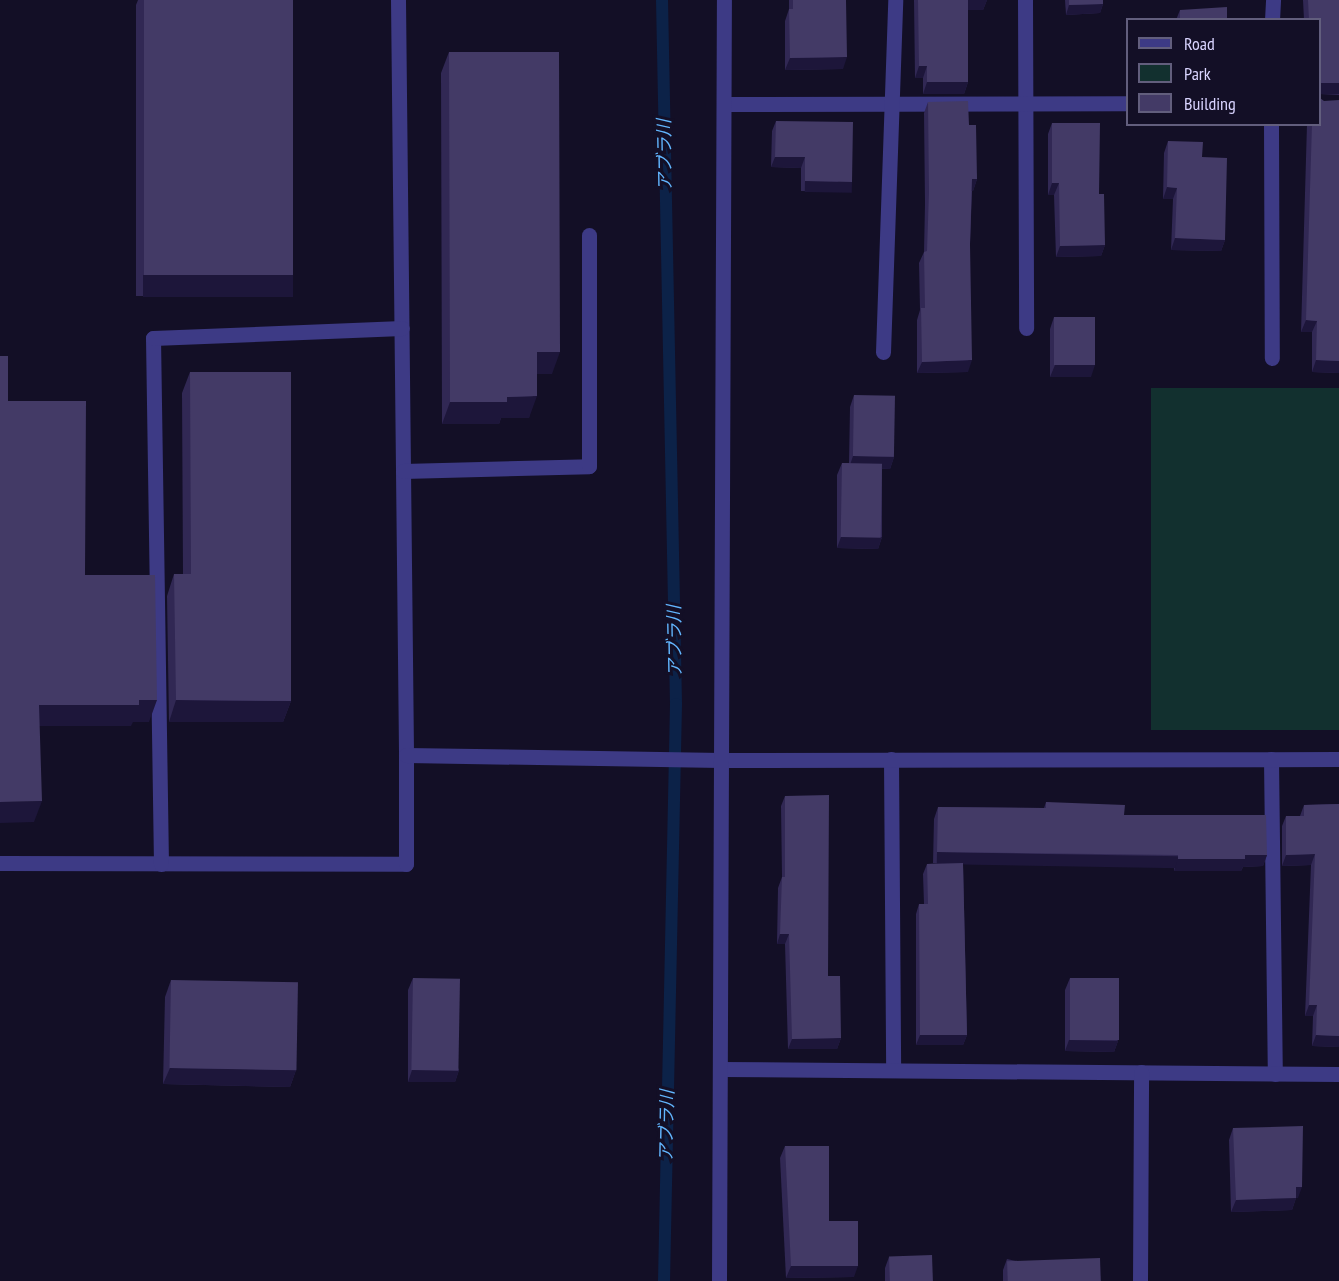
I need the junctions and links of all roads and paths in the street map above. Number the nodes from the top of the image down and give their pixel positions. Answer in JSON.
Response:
{"nodes":[{"id":1,"x":398,"y":0,"type":"edge"},
{"id":2,"x":724,"y":0,"type":"edge"},
{"id":3,"x":895,"y":0,"type":"edge"},
{"id":4,"x":1025,"y":0,"type":"edge"},
{"id":5,"x":1273,"y":0,"type":"edge"},
{"id":6,"x":1272,"y":18,"type":"edge"},
{"id":7,"x":1024,"y":103,"type":"junction"},
{"id":8,"x":1126,"y":103,"type":"edge"},
{"id":9,"x":724,"y":104,"type":"junction"},
{"id":10,"x":893,"y":104,"type":"junction"},
{"id":11,"x":1270,"y":126,"type":"edge"},
{"id":12,"x":589,"y":235,"type":"dead end"},
{"id":13,"x":402,"y":328,"type":"junction"},
{"id":14,"x":1026,"y":328,"type":"dead end"},
{"id":15,"x":883,"y":352,"type":"dead end"},
{"id":16,"x":1272,"y":358,"type":"dead end"},
{"id":17,"x":403,"y":471,"type":"junction"},
{"id":18,"x":406,"y":755,"type":"junction"},
{"id":19,"x":891,"y":759,"type":"junction"},
{"id":20,"x":1272,"y":759,"type":"junction"},
{"id":21,"x":1339,"y":759,"type":"edge"},
{"id":22,"x":721,"y":760,"type":"junction"},
{"id":23,"x":0,"y":863,"type":"edge"},
{"id":24,"x":161,"y":864,"type":"junction"},
{"id":25,"x":720,"y":1069,"type":"junction"},
{"id":26,"x":893,"y":1070,"type":"junction"},
{"id":27,"x":1141,"y":1072,"type":"junction"},
{"id":28,"x":1275,"y":1074,"type":"junction"},
{"id":29,"x":1339,"y":1074,"type":"edge"},
{"id":30,"x":719,"y":1281,"type":"edge"},
{"id":31,"x":1140,"y":1281,"type":"edge"}],
"edges":[{"from":1,"to":13,"type":"street"},
{"from":2,"to":9,"type":"street"},
{"from":3,"to":10,"type":"street"},
{"from":4,"to":7,"type":"street"},
{"from":5,"to":6,"type":"street"},
{"from":7,"to":8,"type":"street"},
{"from":7,"to":10,"type":"street"},
{"from":7,"to":14,"type":"street"},
{"from":9,"to":10,"type":"street"},
{"from":9,"to":22,"type":"street"},
{"from":10,"to":15,"type":"street"},
{"from":11,"to":16,"type":"street"},
{"from":12,"to":17,"type":"street"},
{"from":13,"to":17,"type":"street"},
{"from":13,"to":24,"type":"street"},
{"from":17,"to":18,"type":"street"},
{"from":18,"to":22,"type":"street"},
{"from":18,"to":24,"type":"street"},
{"from":19,"to":20,"type":"street"},
{"from":19,"to":22,"type":"street"},
{"from":19,"to":26,"type":"street"},
{"from":20,"to":21,"type":"street"},
{"from":20,"to":28,"type":"street"},
{"from":22,"to":25,"type":"street"},
{"from":23,"to":24,"type":"street"},
{"from":25,"to":26,"type":"street"},
{"from":25,"to":30,"type":"street"},
{"from":26,"to":27,"type":"street"},
{"from":27,"to":28,"type":"street"},
{"from":27,"to":31,"type":"street"},
{"from":28,"to":29,"type":"street"}]}
